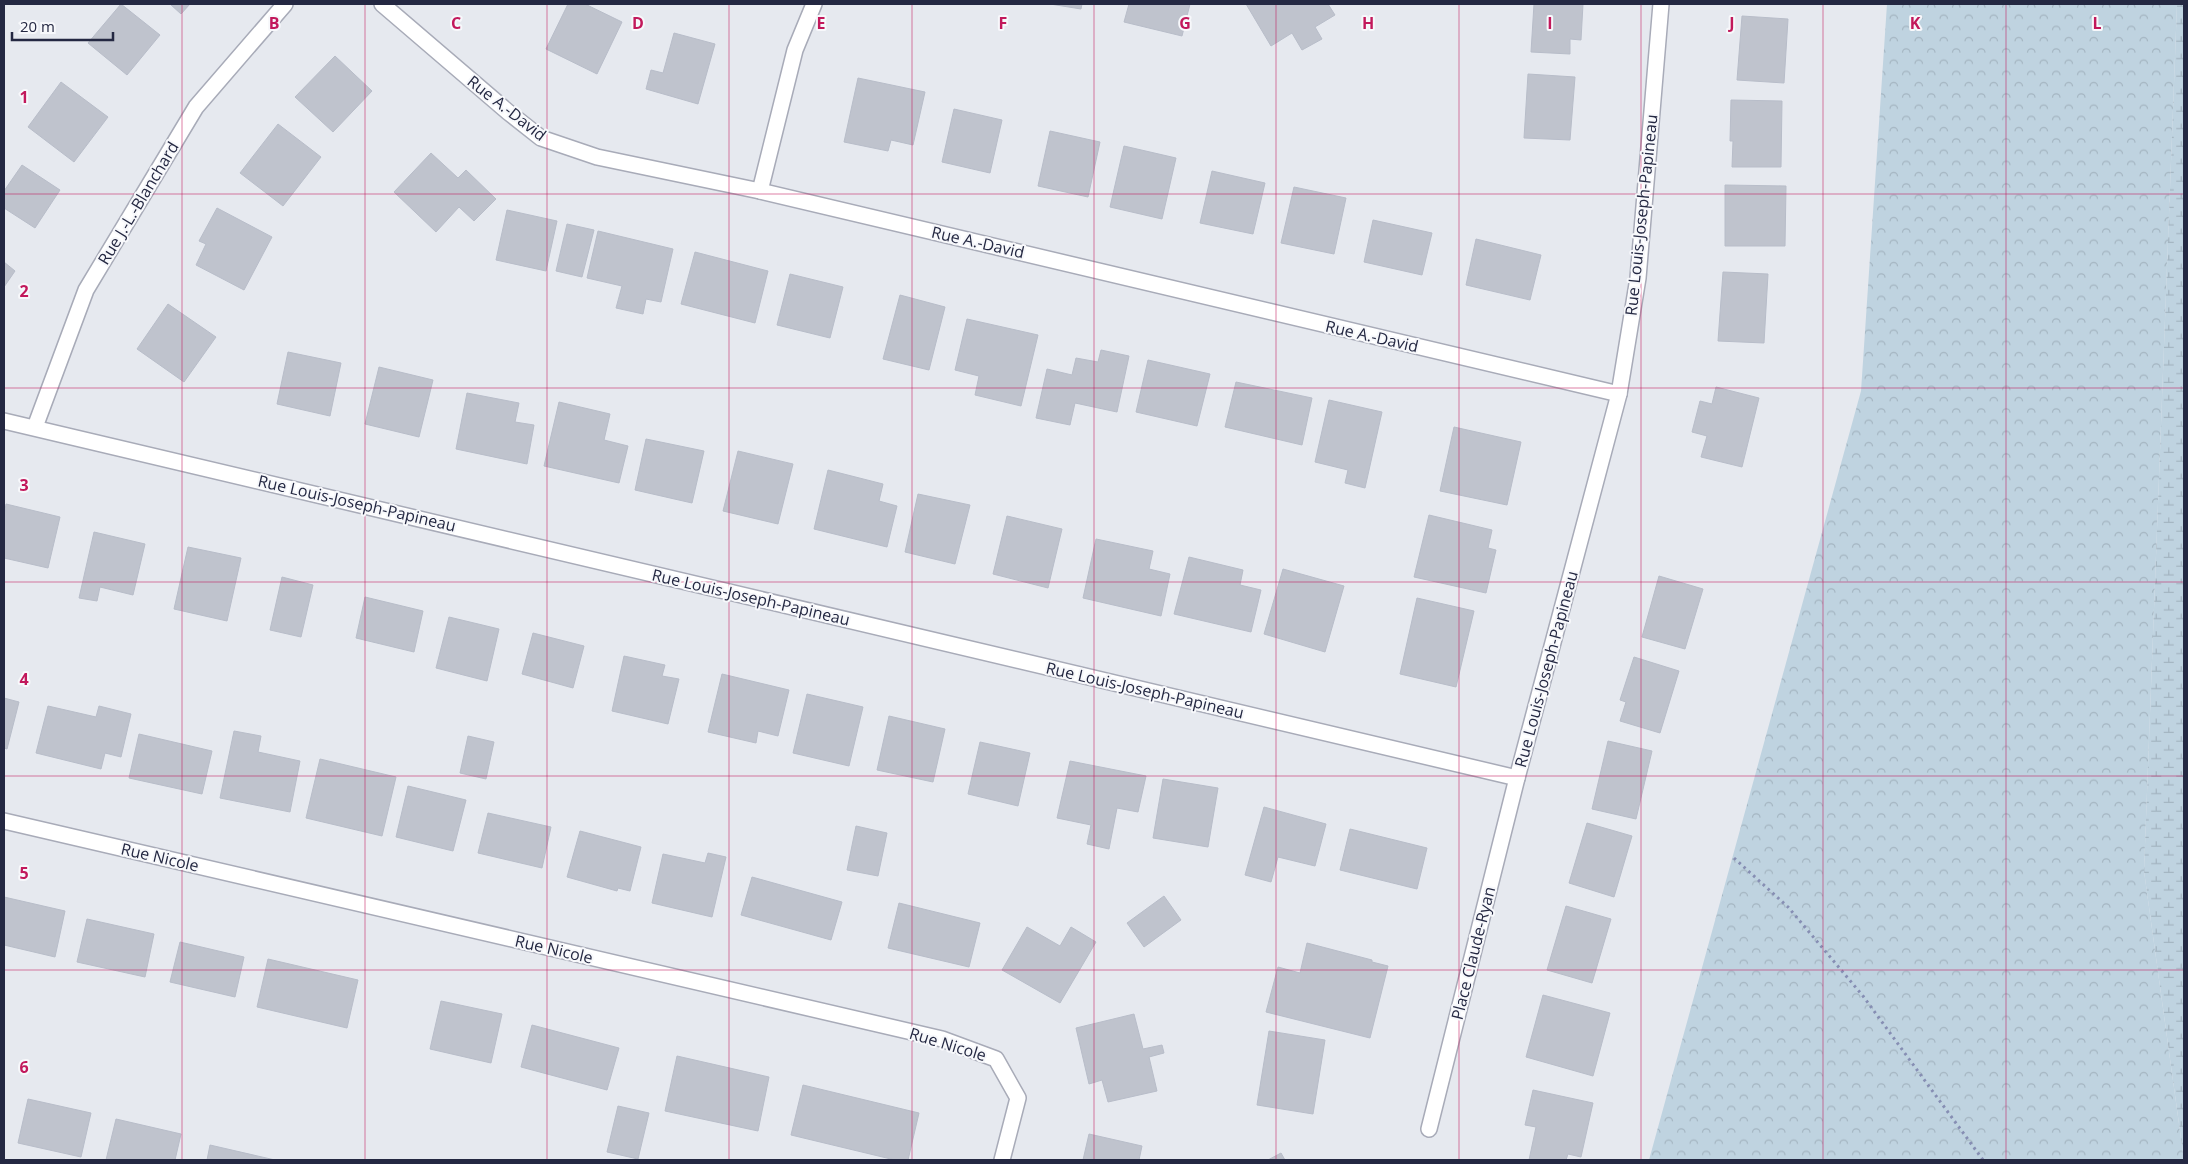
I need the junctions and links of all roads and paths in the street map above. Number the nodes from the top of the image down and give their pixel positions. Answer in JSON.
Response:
{"nodes":[{"id":1,"x":285,"y":4,"type":"edge"},
{"id":2,"x":382,"y":4,"type":"edge"},
{"id":3,"x":814,"y":4,"type":"edge"},
{"id":4,"x":1661,"y":4,"type":"edge"},
{"id":5,"x":760,"y":191,"type":"junction"},
{"id":6,"x":1618,"y":394,"type":"junction"},
{"id":7,"x":4,"y":421,"type":"edge"},
{"id":8,"x":35,"y":427,"type":"junction"},
{"id":9,"x":1518,"y":778,"type":"junction"},
{"id":10,"x":4,"y":821,"type":"edge"},
{"id":11,"x":1734,"y":858,"type":"dead end"},
{"id":12,"x":1429,"y":1128,"type":"dead end"},
{"id":13,"x":1002,"y":1160,"type":"edge"},
{"id":14,"x":1983,"y":1160,"type":"edge"}],
"edges":[{"from":1,"to":8,"type":"street","name":"Rue J.-L.-Blanchard"},
{"from":2,"to":5,"type":"street","name":"Rue A.-David"},
{"from":3,"to":5,"type":"street"},
{"from":4,"to":6,"type":"street","name":"Rue Louis-Joseph-Papineau"},
{"from":5,"to":6,"type":"street","name":"Rue A.-David"},
{"from":6,"to":9,"type":"street","name":"Rue Louis-Joseph-Papineau"},
{"from":7,"to":8,"type":"street","name":"Rue Louis-Joseph-Papineau"},
{"from":8,"to":9,"type":"street","name":"Rue Louis-Joseph-Papineau"},
{"from":9,"to":12,"type":"street","name":"Place Claude-Ryan"},
{"from":10,"to":13,"type":"street","name":"Rue Nicole"},
{"from":11,"to":14,"type":"path"}]}
